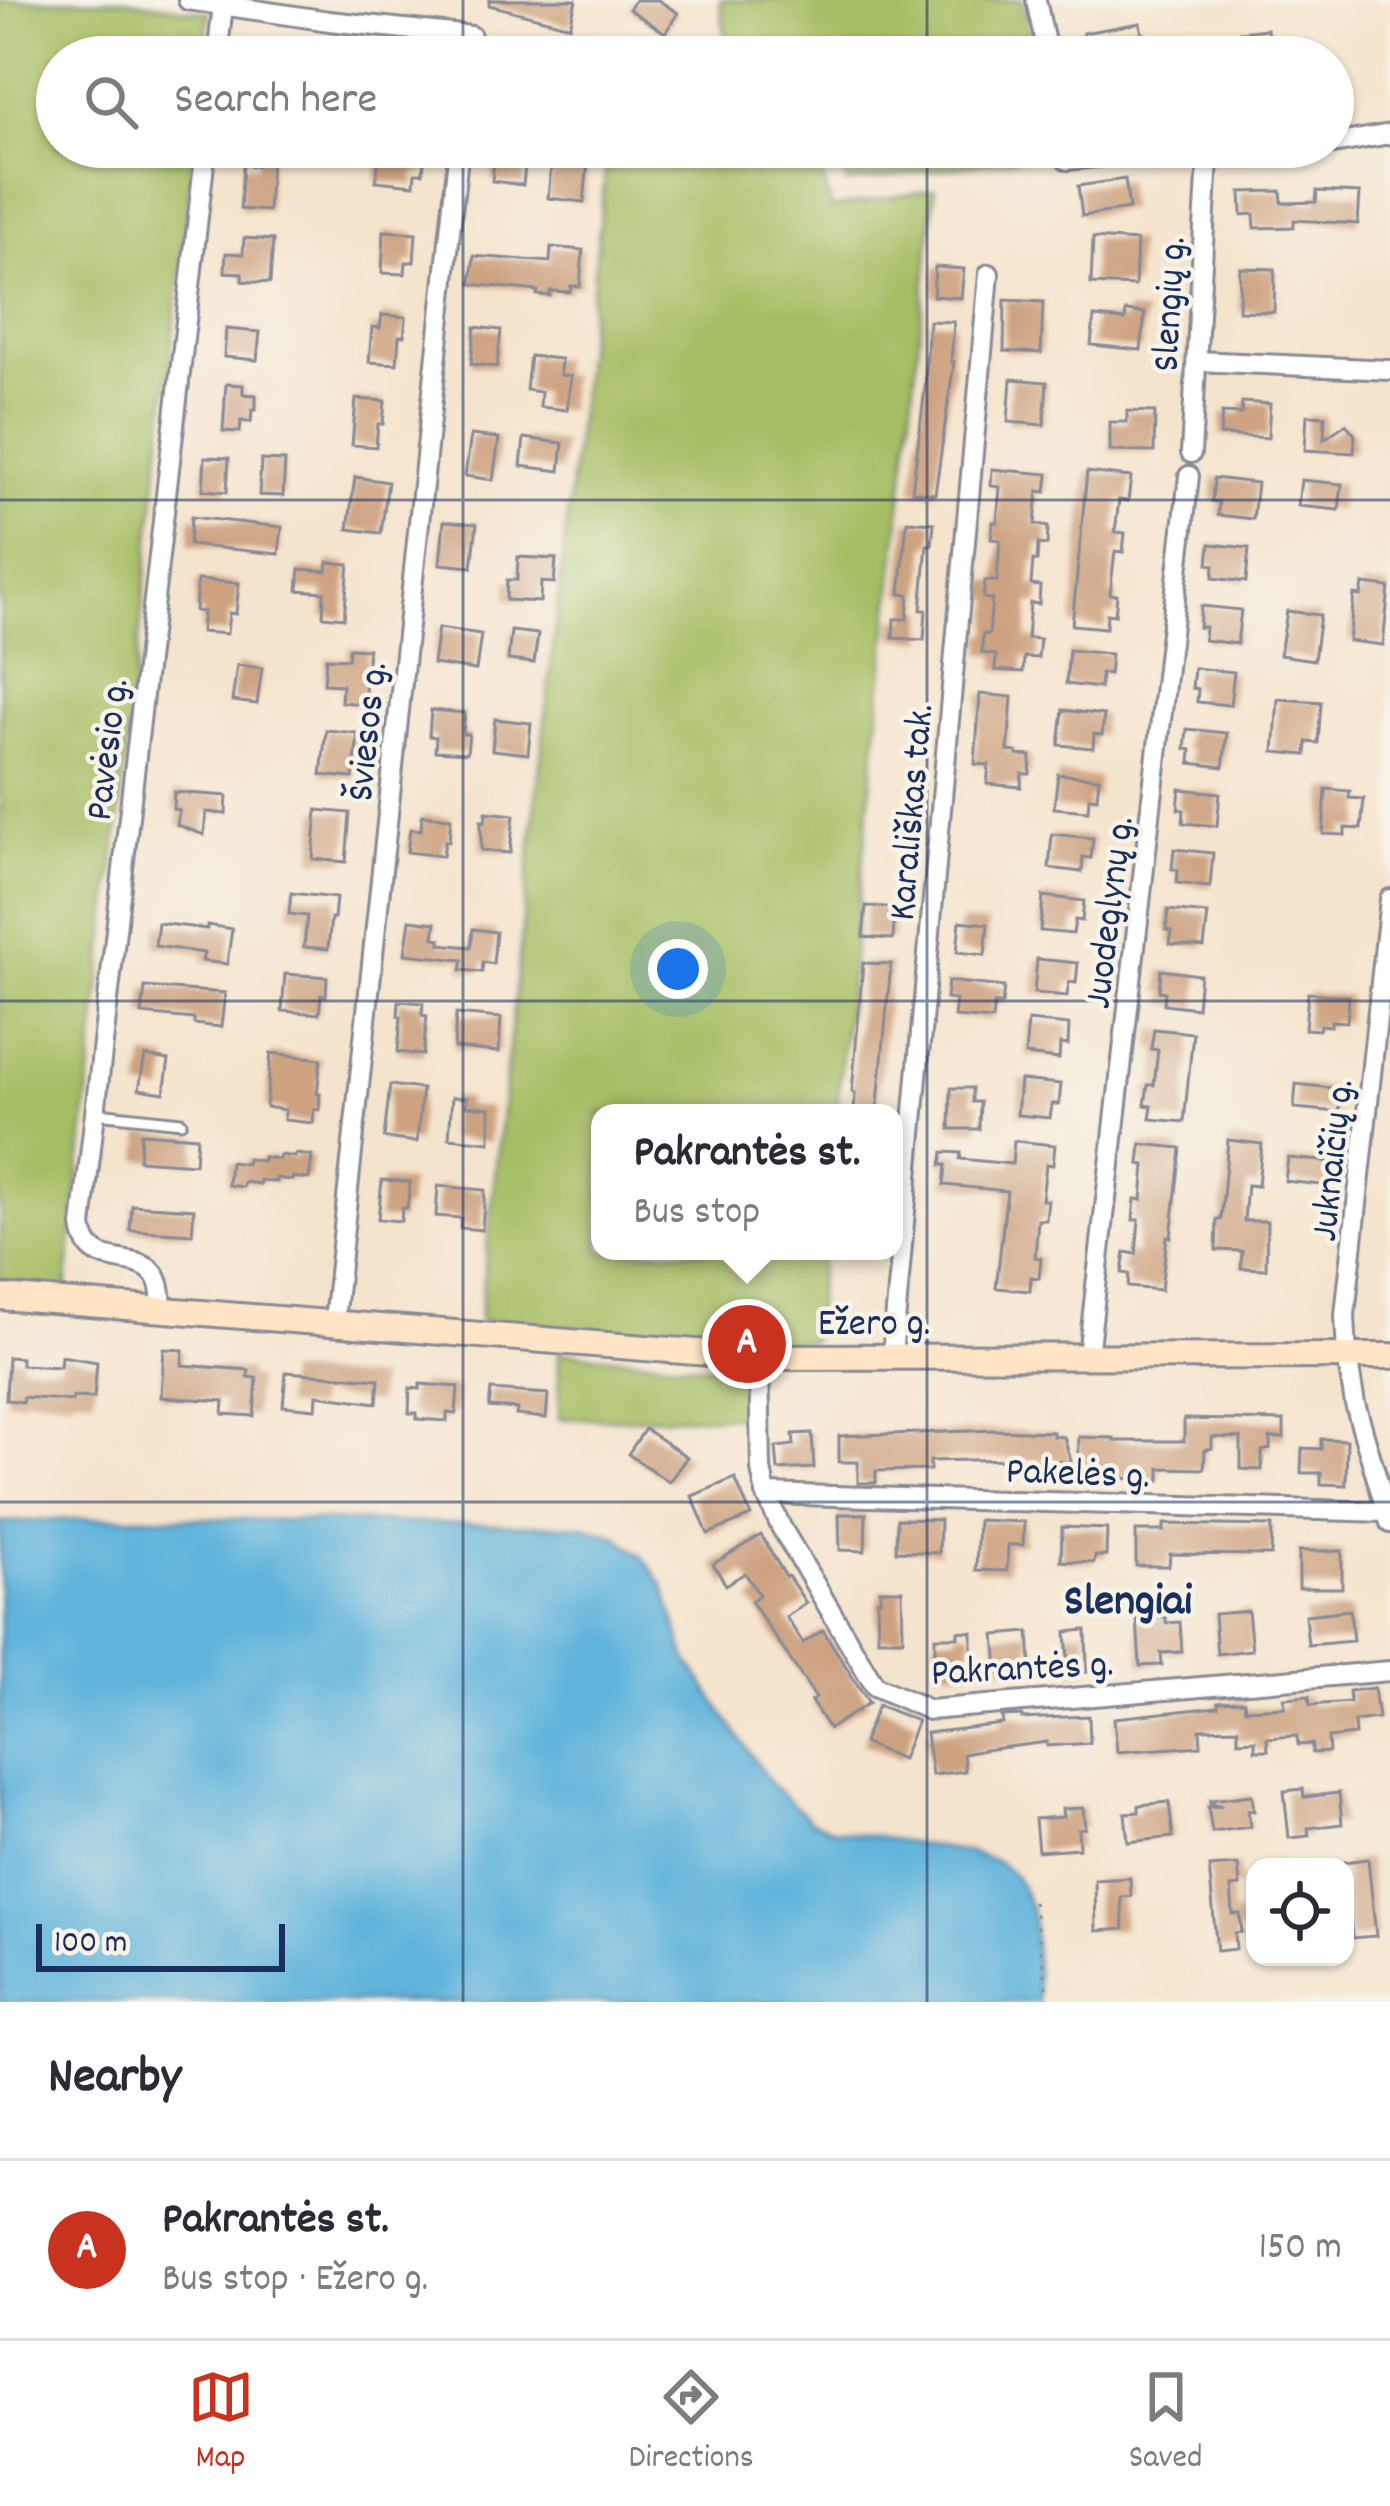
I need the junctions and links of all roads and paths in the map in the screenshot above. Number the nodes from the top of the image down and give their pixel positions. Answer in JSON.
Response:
{"nodes":[{"id":1,"x":188,"y":0,"type":"edge"},
{"id":2,"x":1036,"y":0,"type":"edge"},
{"id":3,"x":223,"y":5,"type":"junction"},
{"id":4,"x":219,"y":36,"type":"edge"},
{"id":5,"x":471,"y":36,"type":"edge"},
{"id":6,"x":1044,"y":36,"type":"edge"},
{"id":7,"x":1390,"y":134,"type":"edge"},
{"id":8,"x":1354,"y":140,"type":"edge"},
{"id":9,"x":204,"y":168,"type":"edge"},
{"id":10,"x":457,"y":168,"type":"edge"},
{"id":11,"x":1208,"y":168,"type":"edge"},
{"id":12,"x":989,"y":274,"type":"dead end"},
{"id":13,"x":1197,"y":361,"type":"junction"},
{"id":14,"x":1390,"y":370,"type":"edge"},
{"id":15,"x":1191,"y":453,"type":"dead end"},
{"id":16,"x":1189,"y":476,"type":"dead end"},
{"id":17,"x":1390,"y":899,"type":"edge"},
{"id":18,"x":95,"y":1113,"type":"junction"},
{"id":19,"x":181,"y":1121,"type":"dead end"},
{"id":20,"x":903,"y":1233,"type":"edge"},
{"id":21,"x":901,"y":1260,"type":"edge"},
{"id":22,"x":0,"y":1297,"type":"edge"},
{"id":23,"x":161,"y":1309,"type":"junction"},
{"id":24,"x":334,"y":1322,"type":"junction"},
{"id":25,"x":892,"y":1356,"type":"junction"},
{"id":26,"x":1088,"y":1356,"type":"junction"},
{"id":27,"x":1347,"y":1356,"type":"junction"},
{"id":28,"x":1390,"y":1356,"type":"edge"},
{"id":29,"x":759,"y":1357,"type":"junction"},
{"id":30,"x":766,"y":1494,"type":"junction"},
{"id":31,"x":1389,"y":1518,"type":"edge"},
{"id":32,"x":1390,"y":1671,"type":"edge"},
{"id":33,"x":1033,"y":1902,"type":"dead end"},
{"id":34,"x":1047,"y":2002,"type":"edge"}],
"edges":[{"from":1,"to":3,"type":"street"},
{"from":2,"to":6,"type":"street"},
{"from":3,"to":4,"type":"street"},
{"from":3,"to":5,"type":"street"},
{"from":7,"to":8,"type":"street"},
{"from":9,"to":18,"type":"street","name":"Pavėsio g."},
{"from":10,"to":24,"type":"street","name":"Šviesos g."},
{"from":11,"to":13,"type":"street","name":"Slengių g."},
{"from":12,"to":20,"type":"street","name":"Karališkas tak."},
{"from":13,"to":14,"type":"street"},
{"from":13,"to":15,"type":"street","name":"Slengių g."},
{"from":16,"to":26,"type":"street","name":"Juodeglynų g."},
{"from":17,"to":27,"type":"street","name":"Juknaičių g."},
{"from":18,"to":19,"type":"lane"},
{"from":18,"to":23,"type":"street","name":"Pavėsio g."},
{"from":21,"to":25,"type":"street","name":"Karališkas tak."},
{"from":22,"to":23,"type":"main road","name":"Ežero g."},
{"from":23,"to":24,"type":"main road","name":"Ežero g."},
{"from":24,"to":29,"type":"main road","name":"Ežero g."},
{"from":25,"to":26,"type":"main road","name":"Ežero g."},
{"from":25,"to":29,"type":"main road","name":"Ežero g."},
{"from":26,"to":27,"type":"main road","name":"Ežero g."},
{"from":27,"to":28,"type":"main road","name":"Ežero g."},
{"from":27,"to":31,"type":"street","name":"Juknaičių g."},
{"from":29,"to":30,"type":"street","name":"Pakrantės g."},
{"from":30,"to":31,"type":"street","name":"Pakelės g."},
{"from":30,"to":32,"type":"street","name":"Pakrantės g."},
{"from":33,"to":34,"type":"path"}]}
